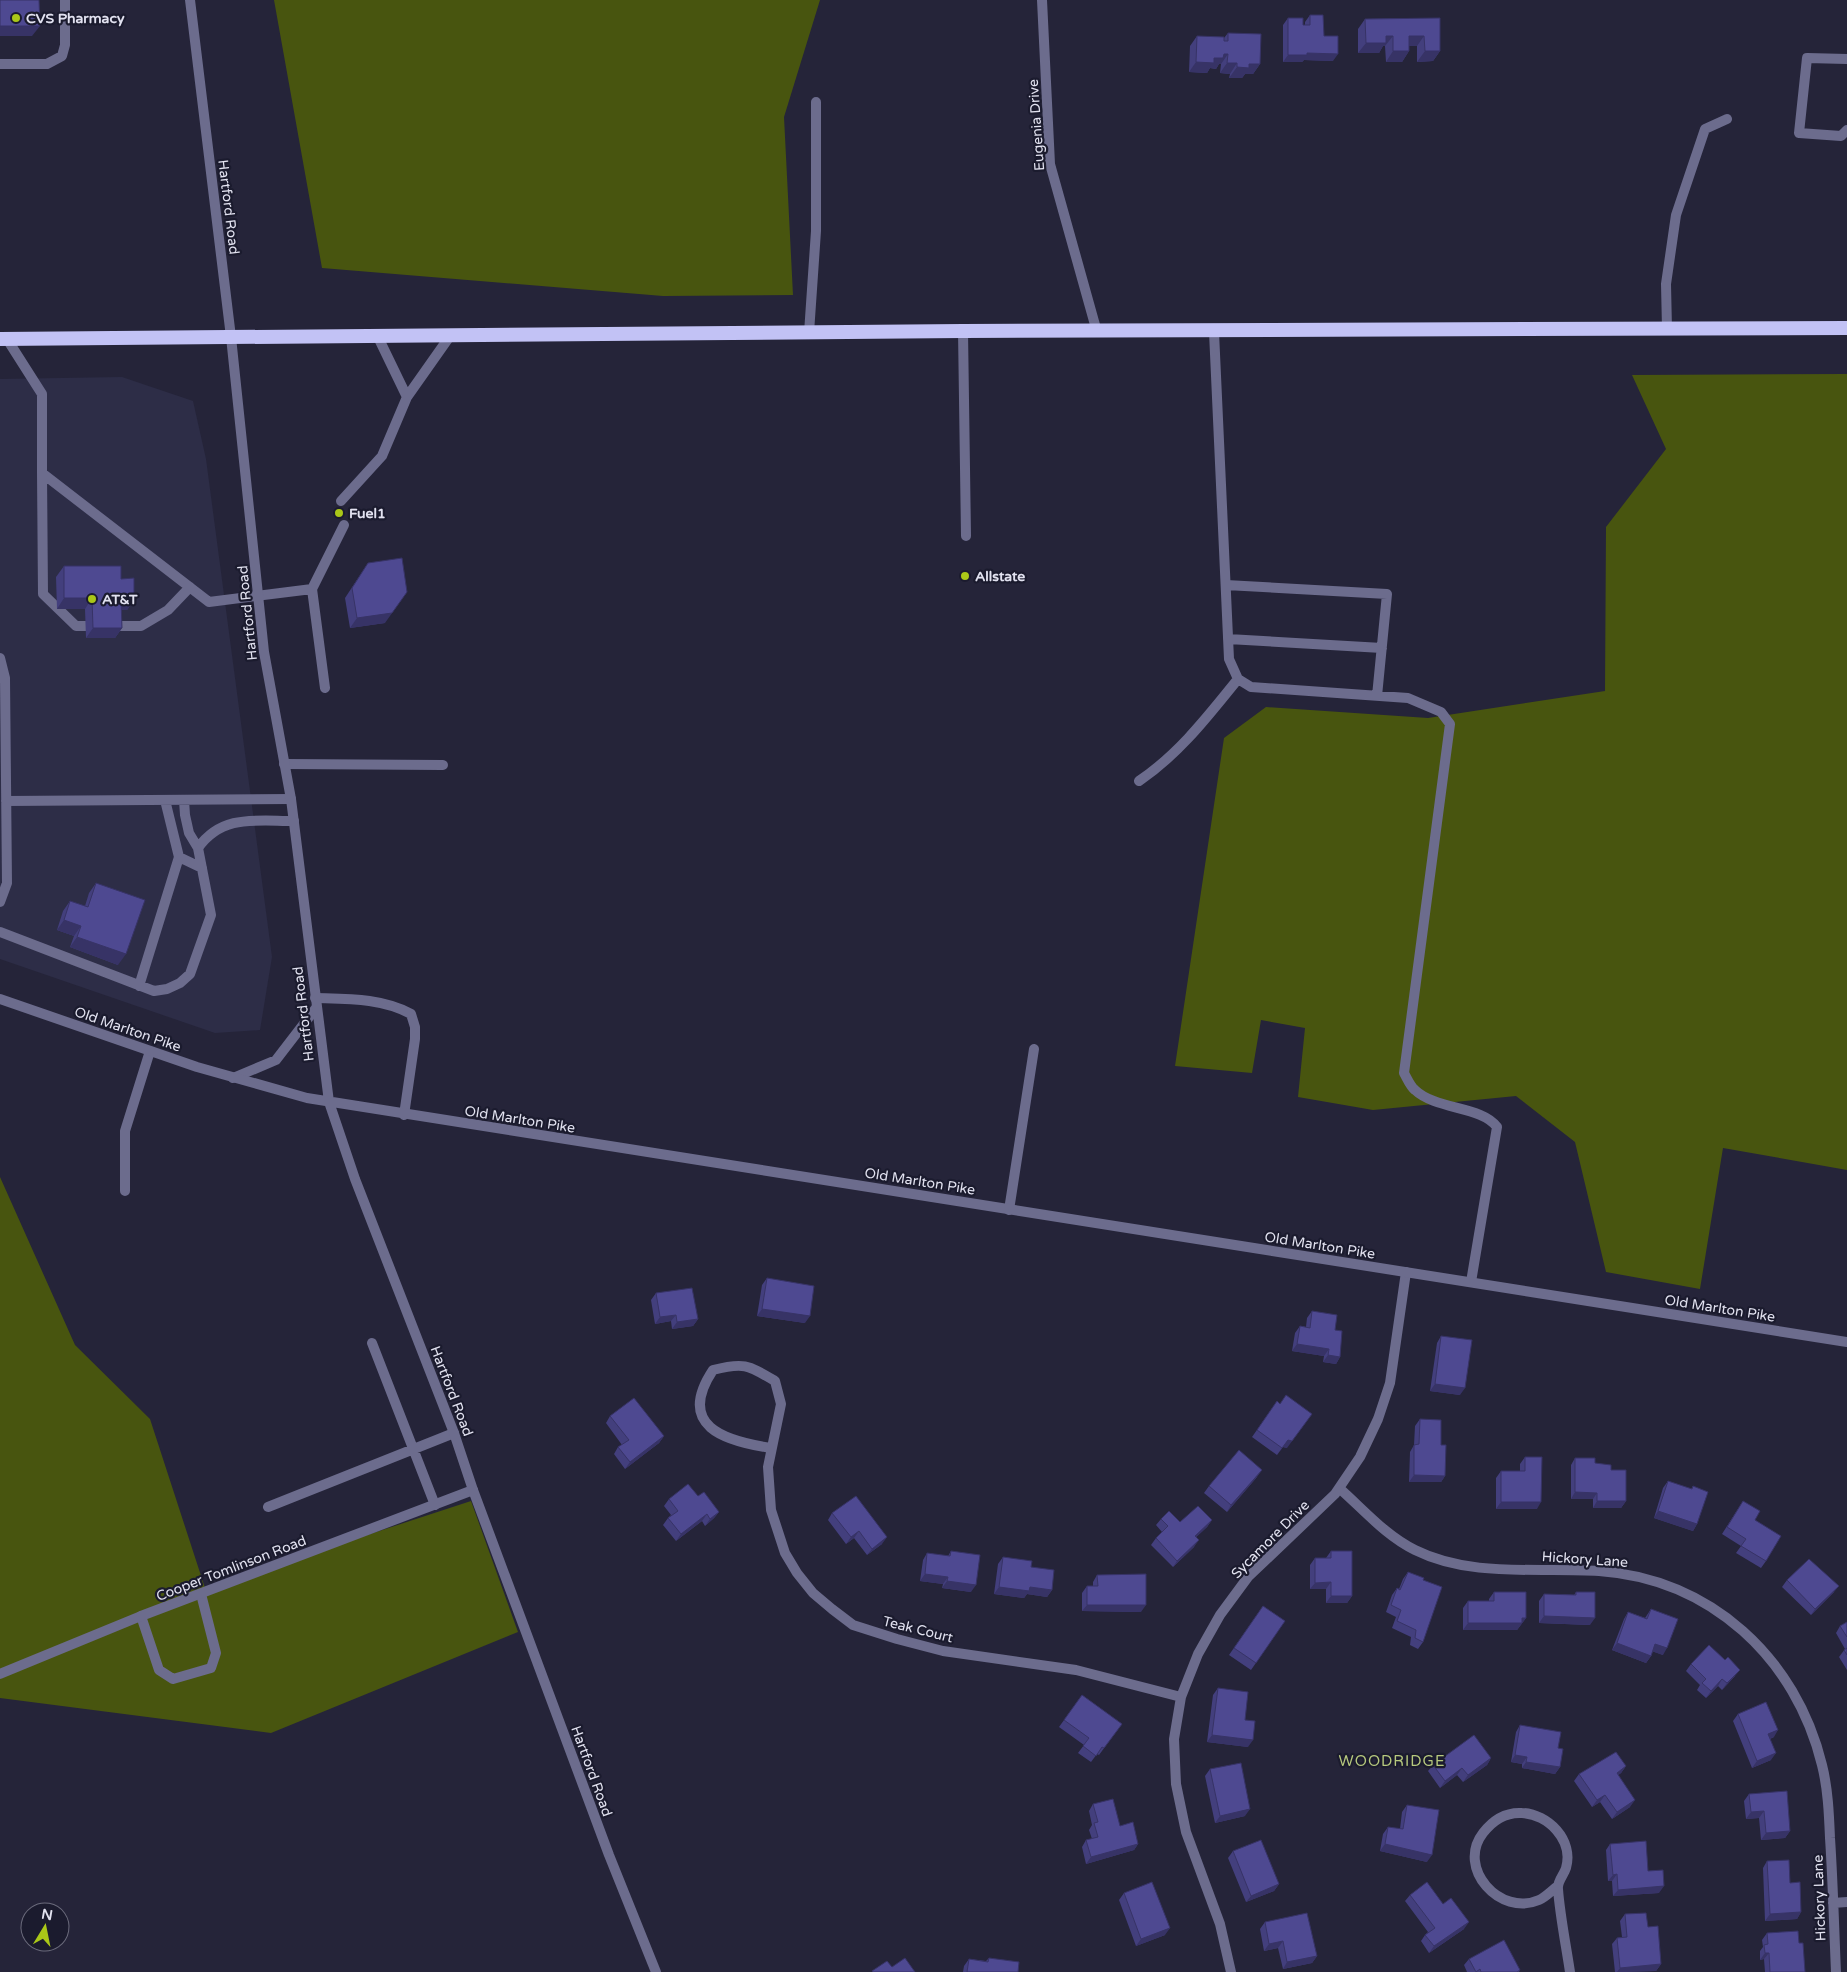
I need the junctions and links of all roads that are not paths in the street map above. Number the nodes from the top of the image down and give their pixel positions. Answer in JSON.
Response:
{"nodes":[{"id":1,"x":65,"y":0,"type":"edge"},
{"id":2,"x":190,"y":0,"type":"edge"},
{"id":3,"x":1042,"y":0,"type":"edge"},
{"id":4,"x":1847,"y":59,"type":"edge"},
{"id":5,"x":0,"y":64,"type":"edge"},
{"id":6,"x":816,"y":102,"type":"dead end"},
{"id":7,"x":1727,"y":119,"type":"dead end"},
{"id":8,"x":1847,"y":130,"type":"edge"},
{"id":9,"x":1847,"y":328,"type":"edge"},
{"id":10,"x":1667,"y":329,"type":"junction"},
{"id":11,"x":963,"y":331,"type":"junction"},
{"id":12,"x":1097,"y":332,"type":"junction"},
{"id":13,"x":1214,"y":332,"type":"junction"},
{"id":14,"x":809,"y":333,"type":"junction"},
{"id":15,"x":378,"y":336,"type":"junction"},
{"id":16,"x":450,"y":336,"type":"junction"},
{"id":17,"x":231,"y":337,"type":"junction"},
{"id":18,"x":4,"y":339,"type":"edge"},
{"id":19,"x":407,"y":397,"type":"junction"},
{"id":20,"x":42,"y":474,"type":"junction"},
{"id":21,"x":341,"y":501,"type":"dead end"},
{"id":22,"x":344,"y":525,"type":"dead end"},
{"id":23,"x":966,"y":536,"type":"dead end"},
{"id":24,"x":1226,"y":585,"type":"junction"},
{"id":25,"x":190,"y":587,"type":"junction"},
{"id":26,"x":312,"y":588,"type":"junction"},
{"id":27,"x":259,"y":595,"type":"junction"},
{"id":28,"x":1228,"y":639,"type":"junction"},
{"id":29,"x":1382,"y":648,"type":"junction"},
{"id":30,"x":0,"y":658,"type":"edge"},
{"id":31,"x":2,"y":678,"type":"edge"},
{"id":32,"x":1238,"y":679,"type":"junction"},
{"id":33,"x":324,"y":688,"type":"dead end"},
{"id":34,"x":1377,"y":696,"type":"junction"},
{"id":35,"x":284,"y":764,"type":"junction"},
{"id":36,"x":443,"y":764,"type":"dead end"},
{"id":37,"x":1140,"y":781,"type":"dead end"},
{"id":38,"x":291,"y":799,"type":"junction"},
{"id":39,"x":165,"y":800,"type":"junction"},
{"id":40,"x":184,"y":800,"type":"junction"},
{"id":41,"x":6,"y":801,"type":"junction"},
{"id":42,"x":294,"y":821,"type":"junction"},
{"id":43,"x":198,"y":848,"type":"junction"},
{"id":44,"x":179,"y":857,"type":"junction"},
{"id":45,"x":202,"y":868,"type":"junction"},
{"id":46,"x":0,"y":902,"type":"edge"},
{"id":47,"x":0,"y":932,"type":"edge"},
{"id":48,"x":139,"y":986,"type":"junction"},
{"id":49,"x":0,"y":999,"type":"edge"},
{"id":50,"x":316,"y":1003,"type":"junction"},
{"id":51,"x":1034,"y":1049,"type":"dead end"},
{"id":52,"x":150,"y":1051,"type":"junction"},
{"id":53,"x":233,"y":1078,"type":"junction"},
{"id":54,"x":329,"y":1102,"type":"junction"},
{"id":55,"x":404,"y":1115,"type":"junction"},
{"id":56,"x":126,"y":1191,"type":"dead end"},
{"id":57,"x":1009,"y":1210,"type":"junction"},
{"id":58,"x":1406,"y":1272,"type":"junction"},
{"id":59,"x":1471,"y":1282,"type":"junction"},
{"id":60,"x":1847,"y":1342,"type":"edge"},
{"id":61,"x":372,"y":1343,"type":"dead end"},
{"id":62,"x":454,"y":1433,"type":"junction"},
{"id":63,"x":771,"y":1448,"type":"junction"},
{"id":64,"x":414,"y":1449,"type":"junction"},
{"id":65,"x":1340,"y":1488,"type":"junction"},
{"id":66,"x":473,"y":1490,"type":"junction"},
{"id":67,"x":435,"y":1505,"type":"junction"},
{"id":68,"x":268,"y":1507,"type":"dead end"},
{"id":69,"x":201,"y":1594,"type":"junction"},
{"id":70,"x":141,"y":1616,"type":"junction"},
{"id":71,"x":0,"y":1674,"type":"edge"},
{"id":72,"x":1181,"y":1697,"type":"junction"},
{"id":73,"x":1558,"y":1886,"type":"junction"},
{"id":74,"x":1847,"y":1902,"type":"edge"},
{"id":75,"x":1833,"y":1903,"type":"junction"},
{"id":76,"x":656,"y":1972,"type":"edge"},
{"id":77,"x":1231,"y":1972,"type":"edge"},
{"id":78,"x":1570,"y":1972,"type":"edge"},
{"id":79,"x":1836,"y":1972,"type":"edge"}],
"edges":[{"from":1,"to":5,"type":"street"},
{"from":2,"to":17,"type":"street","name":"Hartford Road"},
{"from":3,"to":12,"type":"street","name":"Eugenia Drive"},
{"from":4,"to":8,"type":"street"},
{"from":6,"to":14,"type":"street"},
{"from":7,"to":10,"type":"street"},
{"from":9,"to":10,"type":"highway"},
{"from":10,"to":13,"type":"highway"},
{"from":11,"to":12,"type":"highway"},
{"from":11,"to":14,"type":"highway"},
{"from":11,"to":23,"type":"street"},
{"from":12,"to":13,"type":"highway"},
{"from":13,"to":24,"type":"street"},
{"from":14,"to":16,"type":"highway"},
{"from":15,"to":16,"type":"highway"},
{"from":15,"to":17,"type":"highway"},
{"from":15,"to":19,"type":"street"},
{"from":16,"to":19,"type":"street"},
{"from":17,"to":18,"type":"highway"},
{"from":17,"to":27,"type":"street","name":"Hartford Road"},
{"from":18,"to":20,"type":"street"},
{"from":19,"to":21,"type":"street"},
{"from":20,"to":25,"type":"street"},
{"from":20,"to":25,"type":"street"},
{"from":22,"to":26,"type":"street"},
{"from":24,"to":28,"type":"street"},
{"from":24,"to":29,"type":"street"},
{"from":25,"to":27,"type":"street"},
{"from":26,"to":27,"type":"street"},
{"from":26,"to":33,"type":"street"},
{"from":27,"to":35,"type":"street","name":"Hartford Road"},
{"from":28,"to":29,"type":"street"},
{"from":28,"to":32,"type":"street"},
{"from":29,"to":34,"type":"street"},
{"from":30,"to":31,"type":"street"},
{"from":31,"to":41,"type":"street"},
{"from":32,"to":34,"type":"street"},
{"from":32,"to":37,"type":"street"},
{"from":34,"to":59,"type":"street"},
{"from":35,"to":36,"type":"street"},
{"from":35,"to":38,"type":"street","name":"Hartford Road"},
{"from":38,"to":40,"type":"street"},
{"from":38,"to":42,"type":"street","name":"Hartford Road"},
{"from":39,"to":40,"type":"street"},
{"from":39,"to":41,"type":"street"},
{"from":39,"to":44,"type":"street"},
{"from":40,"to":43,"type":"street"},
{"from":41,"to":46,"type":"street"},
{"from":42,"to":43,"type":"street"},
{"from":42,"to":50,"type":"street","name":"Hartford Road"},
{"from":43,"to":45,"type":"street"},
{"from":44,"to":45,"type":"street"},
{"from":44,"to":48,"type":"street"},
{"from":45,"to":48,"type":"street"},
{"from":47,"to":48,"type":"street"},
{"from":49,"to":52,"type":"street","name":"Old Marlton Pike"},
{"from":50,"to":53,"type":"street"},
{"from":50,"to":54,"type":"street","name":"Hartford Road"},
{"from":50,"to":55,"type":"street"},
{"from":51,"to":57,"type":"street"},
{"from":52,"to":53,"type":"street","name":"Old Marlton Pike"},
{"from":52,"to":56,"type":"street"},
{"from":53,"to":54,"type":"street","name":"Old Marlton Pike"},
{"from":54,"to":55,"type":"street","name":"Old Marlton Pike"},
{"from":54,"to":62,"type":"street","name":"Hartford Road"},
{"from":55,"to":57,"type":"street","name":"Old Marlton Pike"},
{"from":57,"to":58,"type":"street","name":"Old Marlton Pike"},
{"from":58,"to":59,"type":"street","name":"Old Marlton Pike"},
{"from":58,"to":65,"type":"street","name":"Sycamore Drive"},
{"from":59,"to":60,"type":"street","name":"Old Marlton Pike"},
{"from":61,"to":64,"type":"street"},
{"from":62,"to":64,"type":"street"},
{"from":62,"to":66,"type":"street","name":"Hartford Road"},
{"from":63,"to":63,"type":"street","name":"Teak Court"},
{"from":63,"to":72,"type":"street","name":"Teak Court"},
{"from":64,"to":67,"type":"street"},
{"from":64,"to":68,"type":"street"},
{"from":65,"to":72,"type":"street","name":"Sycamore Drive"},
{"from":65,"to":75,"type":"street","name":"Hickory Lane"},
{"from":66,"to":67,"type":"street","name":"Cooper Tomlinson Road"},
{"from":66,"to":76,"type":"street","name":"Hartford Road"},
{"from":67,"to":69,"type":"street","name":"Cooper Tomlinson Road"},
{"from":69,"to":70,"type":"street","name":"Cooper Tomlinson Road"},
{"from":69,"to":70,"type":"street"},
{"from":70,"to":71,"type":"street","name":"Cooper Tomlinson Road"},
{"from":72,"to":77,"type":"street","name":"Sycamore Drive"},
{"from":73,"to":73,"type":"street"},
{"from":73,"to":78,"type":"street"},
{"from":74,"to":75,"type":"street"},
{"from":75,"to":79,"type":"street","name":"Hickory Lane"}]}
